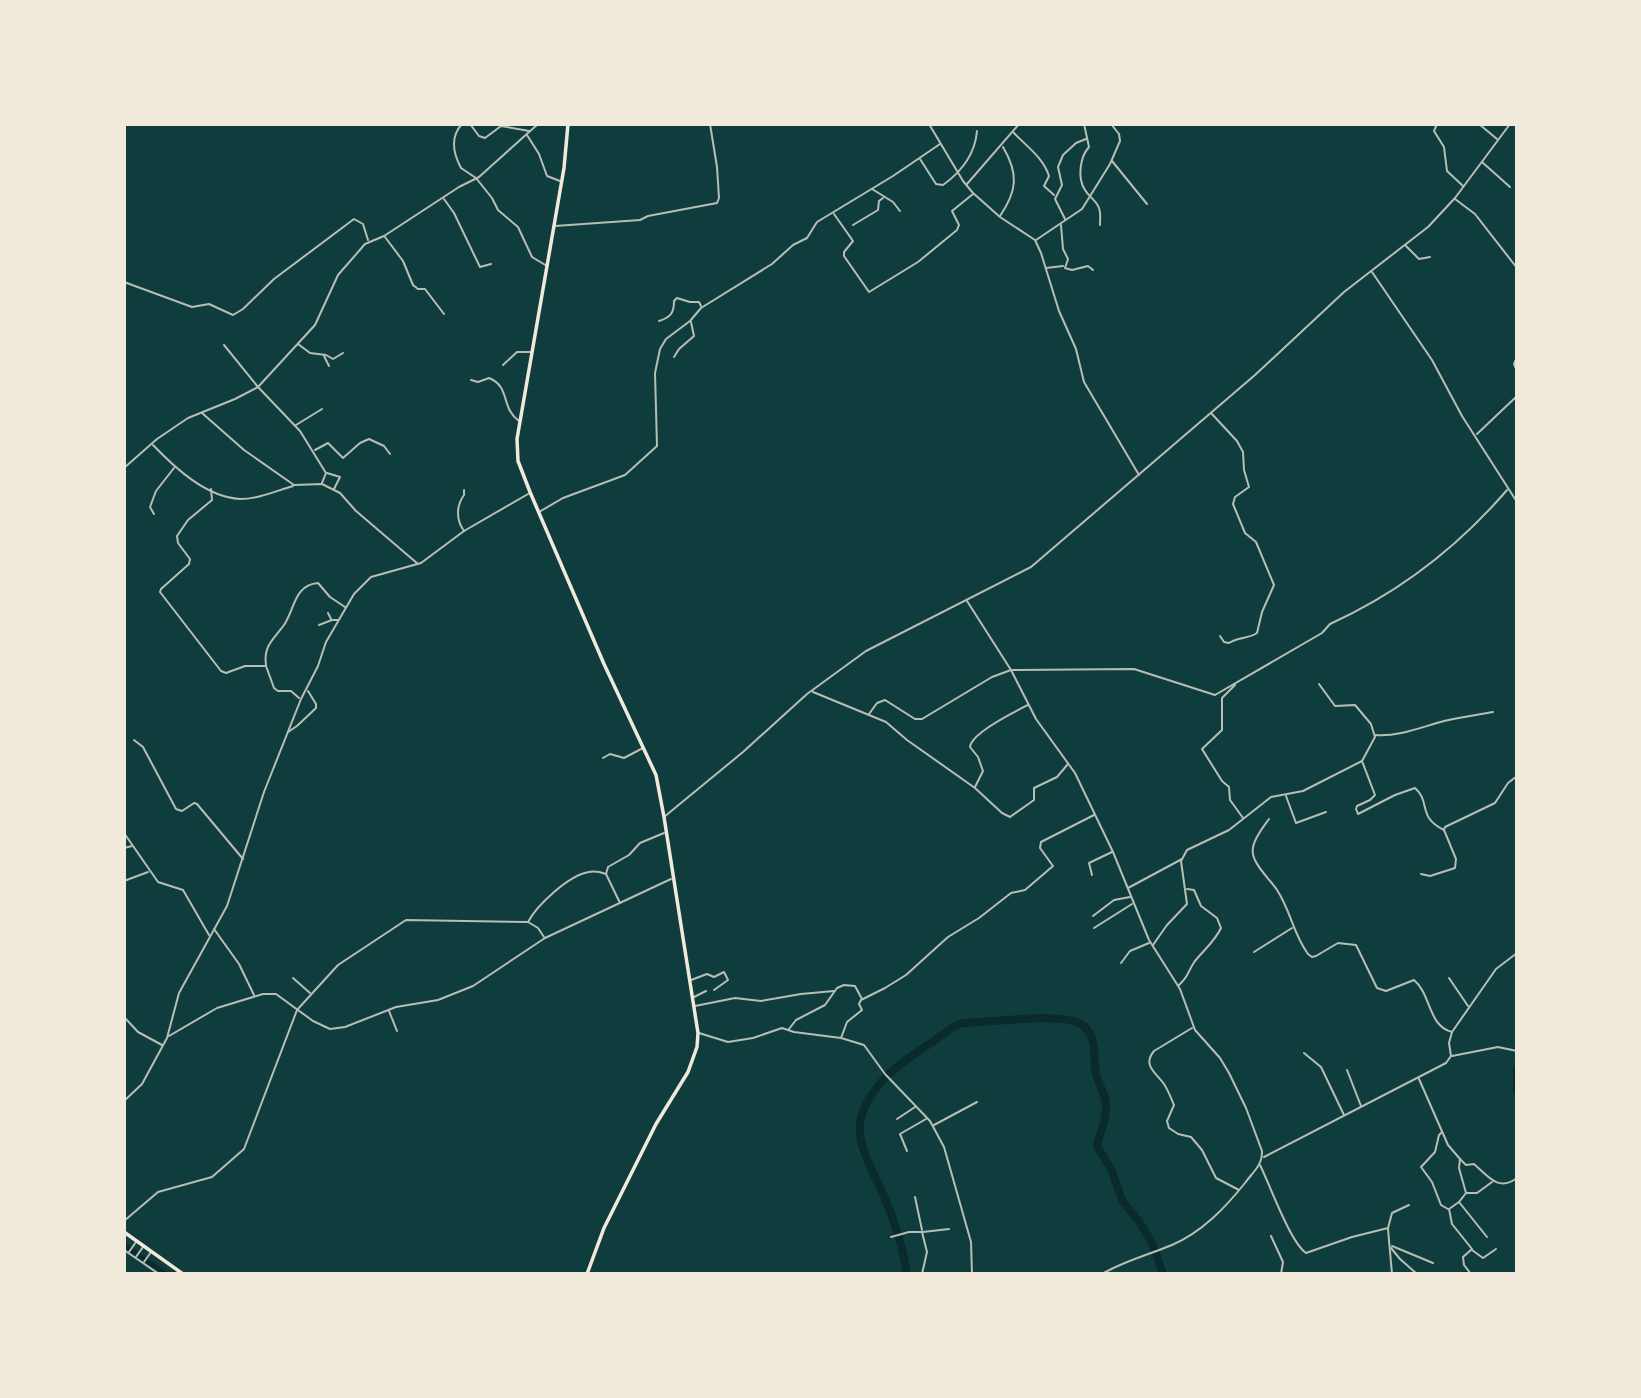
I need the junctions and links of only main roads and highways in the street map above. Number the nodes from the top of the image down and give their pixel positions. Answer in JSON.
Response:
{"nodes":[{"id":1,"x":568,"y":124,"type":"edge"},
{"id":2,"x":124,"y":1232,"type":"edge"},
{"id":3,"x":183,"y":1274,"type":"edge"},
{"id":4,"x":587,"y":1274,"type":"edge"}],
"edges":[{"from":1,"to":4,"type":"main road"},
{"from":2,"to":3,"type":"main road"}]}
